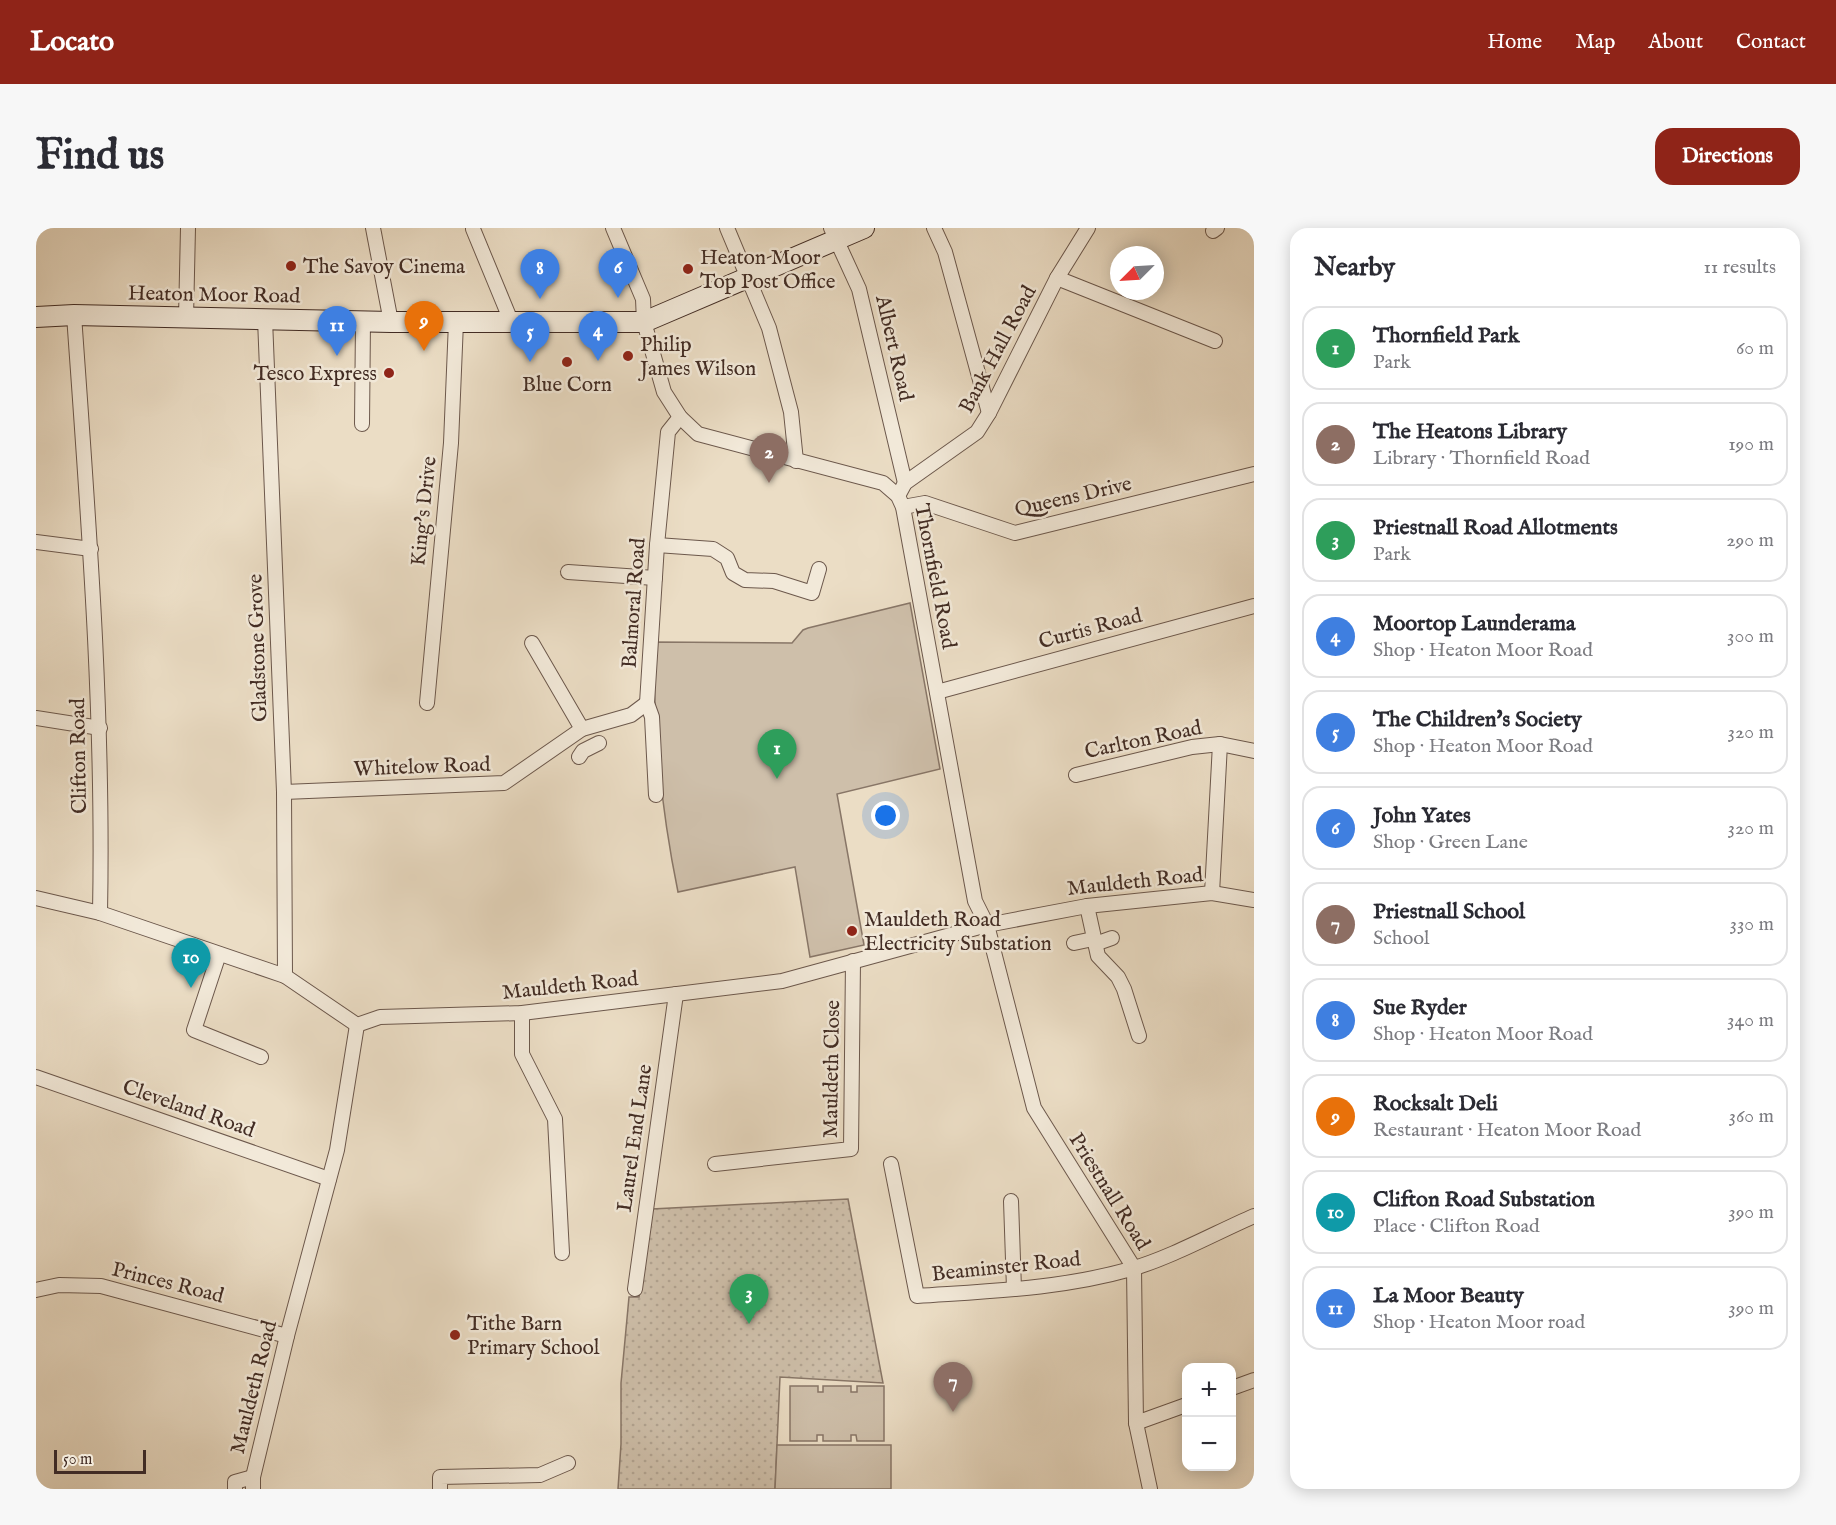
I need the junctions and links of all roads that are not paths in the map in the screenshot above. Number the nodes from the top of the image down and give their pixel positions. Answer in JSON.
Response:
{"nodes":[{"id":1,"x":188,"y":228,"type":"edge"},
{"id":2,"x":373,"y":228,"type":"edge"},
{"id":3,"x":614,"y":228,"type":"edge"},
{"id":4,"x":727,"y":228,"type":"edge"},
{"id":5,"x":864,"y":228,"type":"edge"},
{"id":6,"x":934,"y":228,"type":"edge"},
{"id":7,"x":1088,"y":228,"type":"edge"},
{"id":8,"x":473,"y":229,"type":"edge"},
{"id":9,"x":834,"y":234,"type":"edge"},
{"id":10,"x":748,"y":277,"type":"junction"},
{"id":11,"x":1057,"y":278,"type":"junction"},
{"id":12,"x":74,"y":315,"type":"junction"},
{"id":13,"x":36,"y":317,"type":"edge"},
{"id":14,"x":186,"y":318,"type":"junction"},
{"id":15,"x":265,"y":319,"type":"junction"},
{"id":16,"x":363,"y":321,"type":"junction"},
{"id":17,"x":511,"y":321,"type":"junction"},
{"id":18,"x":391,"y":322,"type":"junction"},
{"id":19,"x":456,"y":322,"type":"junction"},
{"id":20,"x":644,"y":322,"type":"junction"},
{"id":21,"x":1215,"y":341,"type":"dead end"},
{"id":22,"x":989,"y":413,"type":"junction"},
{"id":23,"x":680,"y":417,"type":"junction"},
{"id":24,"x":362,"y":424,"type":"dead end"},
{"id":25,"x":796,"y":461,"type":"junction"},
{"id":26,"x":1254,"y":474,"type":"edge"},
{"id":27,"x":905,"y":483,"type":"junction"},
{"id":28,"x":900,"y":502,"type":"junction"},
{"id":29,"x":36,"y":542,"type":"edge"},
{"id":30,"x":657,"y":545,"type":"junction"},
{"id":31,"x":91,"y":549,"type":"junction"},
{"id":32,"x":819,"y":569,"type":"dead end"},
{"id":33,"x":568,"y":572,"type":"dead end"},
{"id":34,"x":655,"y":578,"type":"junction"},
{"id":35,"x":1254,"y":606,"type":"edge"},
{"id":36,"x":532,"y":643,"type":"dead end"},
{"id":37,"x":937,"y":692,"type":"junction"},
{"id":38,"x":427,"y":703,"type":"dead end"},
{"id":39,"x":647,"y":704,"type":"junction"},
{"id":40,"x":36,"y":718,"type":"edge"},
{"id":41,"x":100,"y":728,"type":"junction"},
{"id":42,"x":580,"y":731,"type":"junction"},
{"id":43,"x":1220,"y":744,"type":"junction"},
{"id":44,"x":588,"y":749,"type":"dead end"},
{"id":45,"x":1254,"y":751,"type":"edge"},
{"id":46,"x":1076,"y":775,"type":"dead end"},
{"id":47,"x":284,"y":792,"type":"junction"},
{"id":48,"x":656,"y":795,"type":"dead end"},
{"id":49,"x":1212,"y":893,"type":"junction"},
{"id":50,"x":36,"y":898,"type":"edge"},
{"id":51,"x":1254,"y":900,"type":"edge"},
{"id":52,"x":1087,"y":906,"type":"junction"},
{"id":53,"x":100,"y":914,"type":"junction"},
{"id":54,"x":987,"y":925,"type":"junction"},
{"id":55,"x":1112,"y":938,"type":"dead end"},
{"id":56,"x":1094,"y":941,"type":"junction"},
{"id":57,"x":1074,"y":943,"type":"dead end"},
{"id":58,"x":219,"y":954,"type":"junction"},
{"id":59,"x":853,"y":961,"type":"junction"},
{"id":60,"x":285,"y":976,"type":"junction"},
{"id":61,"x":676,"y":994,"type":"junction"},
{"id":62,"x":522,"y":1013,"type":"junction"},
{"id":63,"x":357,"y":1025,"type":"junction"},
{"id":64,"x":1139,"y":1036,"type":"dead end"},
{"id":65,"x":261,"y":1057,"type":"dead end"},
{"id":66,"x":36,"y":1077,"type":"edge"},
{"id":67,"x":715,"y":1164,"type":"dead end"},
{"id":68,"x":891,"y":1164,"type":"dead end"},
{"id":69,"x":329,"y":1179,"type":"junction"},
{"id":70,"x":1011,"y":1201,"type":"dead end"},
{"id":71,"x":1254,"y":1216,"type":"edge"},
{"id":72,"x":562,"y":1253,"type":"dead end"},
{"id":73,"x":1134,"y":1268,"type":"junction"},
{"id":74,"x":635,"y":1289,"type":"dead end"},
{"id":75,"x":1014,"y":1289,"type":"junction"},
{"id":76,"x":36,"y":1290,"type":"edge"},
{"id":77,"x":287,"y":1336,"type":"junction"},
{"id":78,"x":1254,"y":1380,"type":"edge"},
{"id":79,"x":1236,"y":1387,"type":"edge"},
{"id":80,"x":1182,"y":1406,"type":"edge"},
{"id":81,"x":1136,"y":1423,"type":"junction"},
{"id":82,"x":568,"y":1463,"type":"dead end"},
{"id":83,"x":253,"y":1483,"type":"edge"},
{"id":84,"x":235,"y":1489,"type":"edge"},
{"id":85,"x":440,"y":1489,"type":"edge"},
{"id":86,"x":1150,"y":1489,"type":"edge"}],
"edges":[{"from":1,"to":14,"type":"street"},
{"from":2,"to":18,"type":"street"},
{"from":3,"to":20,"type":"street","name":"Thornfield Road"},
{"from":4,"to":10,"type":"street"},
{"from":5,"to":9,"type":"main road"},
{"from":6,"to":22,"type":"street"},
{"from":7,"to":11,"type":"street","name":"Bank Hall Road"},
{"from":8,"to":17,"type":"street"},
{"from":9,"to":10,"type":"main road"},
{"from":9,"to":27,"type":"street","name":"Albert Road"},
{"from":10,"to":20,"type":"main road"},
{"from":10,"to":25,"type":"street"},
{"from":11,"to":21,"type":"street"},
{"from":11,"to":22,"type":"street","name":"Bank Hall Road"},
{"from":12,"to":13,"type":"main road","name":"Heaton Moor Road"},
{"from":12,"to":14,"type":"main road","name":"Heaton Moor Road"},
{"from":12,"to":31,"type":"street","name":"Clifton Road"},
{"from":14,"to":15,"type":"main road","name":"Heaton Moor Road"},
{"from":15,"to":16,"type":"main road","name":"Heaton Moor Road"},
{"from":15,"to":47,"type":"street","name":"Gladstone Grove"},
{"from":16,"to":18,"type":"main road","name":"Heaton Moor Road"},
{"from":16,"to":24,"type":"street"},
{"from":17,"to":19,"type":"main road","name":"Heaton Moor Road"},
{"from":17,"to":20,"type":"main road","name":"Heaton Moor Road"},
{"from":18,"to":19,"type":"main road","name":"Heaton Moor Road"},
{"from":19,"to":38,"type":"street","name":"King's Drive"},
{"from":20,"to":23,"type":"street","name":"Thornfield Road"},
{"from":22,"to":27,"type":"street","name":"Bank Hall Road"},
{"from":23,"to":25,"type":"street","name":"Thornfield Road"},
{"from":23,"to":30,"type":"street","name":"Balmoral Road"},
{"from":25,"to":28,"type":"street","name":"Thornfield Road"},
{"from":26,"to":28,"type":"street","name":"Queens Drive"},
{"from":27,"to":28,"type":"street","name":"Bank Hall Road"},
{"from":28,"to":37,"type":"street","name":"Thornfield Road"},
{"from":29,"to":31,"type":"street"},
{"from":30,"to":32,"type":"street"},
{"from":30,"to":34,"type":"street","name":"Balmoral Road"},
{"from":31,"to":41,"type":"street","name":"Clifton Road"},
{"from":33,"to":34,"type":"street"},
{"from":34,"to":39,"type":"street","name":"Balmoral Road"},
{"from":35,"to":37,"type":"street","name":"Curtis Road"},
{"from":36,"to":42,"type":"street"},
{"from":37,"to":54,"type":"street","name":"Thornfield Road"},
{"from":39,"to":42,"type":"street","name":"Whitelow Road"},
{"from":39,"to":48,"type":"street","name":"Balmoral Road"},
{"from":40,"to":41,"type":"street"},
{"from":41,"to":53,"type":"street","name":"Clifton Road"},
{"from":42,"to":44,"type":"street"},
{"from":42,"to":47,"type":"street","name":"Whitelow Road"},
{"from":43,"to":45,"type":"street","name":"Carlton Road"},
{"from":43,"to":46,"type":"street","name":"Carlton Road"},
{"from":43,"to":49,"type":"street"},
{"from":47,"to":60,"type":"street","name":"Gladstone Grove"},
{"from":49,"to":51,"type":"street","name":"Mauldeth Road"},
{"from":49,"to":52,"type":"street","name":"Mauldeth Road"},
{"from":50,"to":53,"type":"street"},
{"from":52,"to":54,"type":"street","name":"Mauldeth Road"},
{"from":52,"to":56,"type":"street"},
{"from":53,"to":58,"type":"street"},
{"from":54,"to":59,"type":"street","name":"Mauldeth Road"},
{"from":54,"to":73,"type":"street","name":"Priestnall Road"},
{"from":55,"to":56,"type":"street"},
{"from":56,"to":57,"type":"street"},
{"from":56,"to":64,"type":"street"},
{"from":58,"to":60,"type":"street"},
{"from":58,"to":65,"type":"street"},
{"from":59,"to":61,"type":"street","name":"Mauldeth Road"},
{"from":59,"to":67,"type":"street","name":"Mauldeth Close"},
{"from":60,"to":63,"type":"street"},
{"from":61,"to":62,"type":"street","name":"Mauldeth Road"},
{"from":61,"to":74,"type":"street","name":"Laurel End Lane"},
{"from":62,"to":63,"type":"street","name":"Mauldeth Road"},
{"from":62,"to":72,"type":"street"},
{"from":63,"to":69,"type":"street","name":"Mauldeth Road"},
{"from":66,"to":69,"type":"street","name":"Cleveland Road"},
{"from":68,"to":75,"type":"street","name":"Beaminster Road"},
{"from":69,"to":77,"type":"street","name":"Mauldeth Road"},
{"from":70,"to":75,"type":"street"},
{"from":71,"to":73,"type":"street","name":"Beaminster Road"},
{"from":73,"to":75,"type":"street","name":"Beaminster Road"},
{"from":73,"to":81,"type":"street","name":"Priestnall Road"},
{"from":76,"to":77,"type":"street","name":"Princes Road"},
{"from":77,"to":83,"type":"street","name":"Mauldeth Road"},
{"from":78,"to":79,"type":"street"},
{"from":80,"to":81,"type":"street"},
{"from":81,"to":86,"type":"street","name":"Priestnall Road"},
{"from":82,"to":85,"type":"street"},
{"from":83,"to":84,"type":"street"}]}
